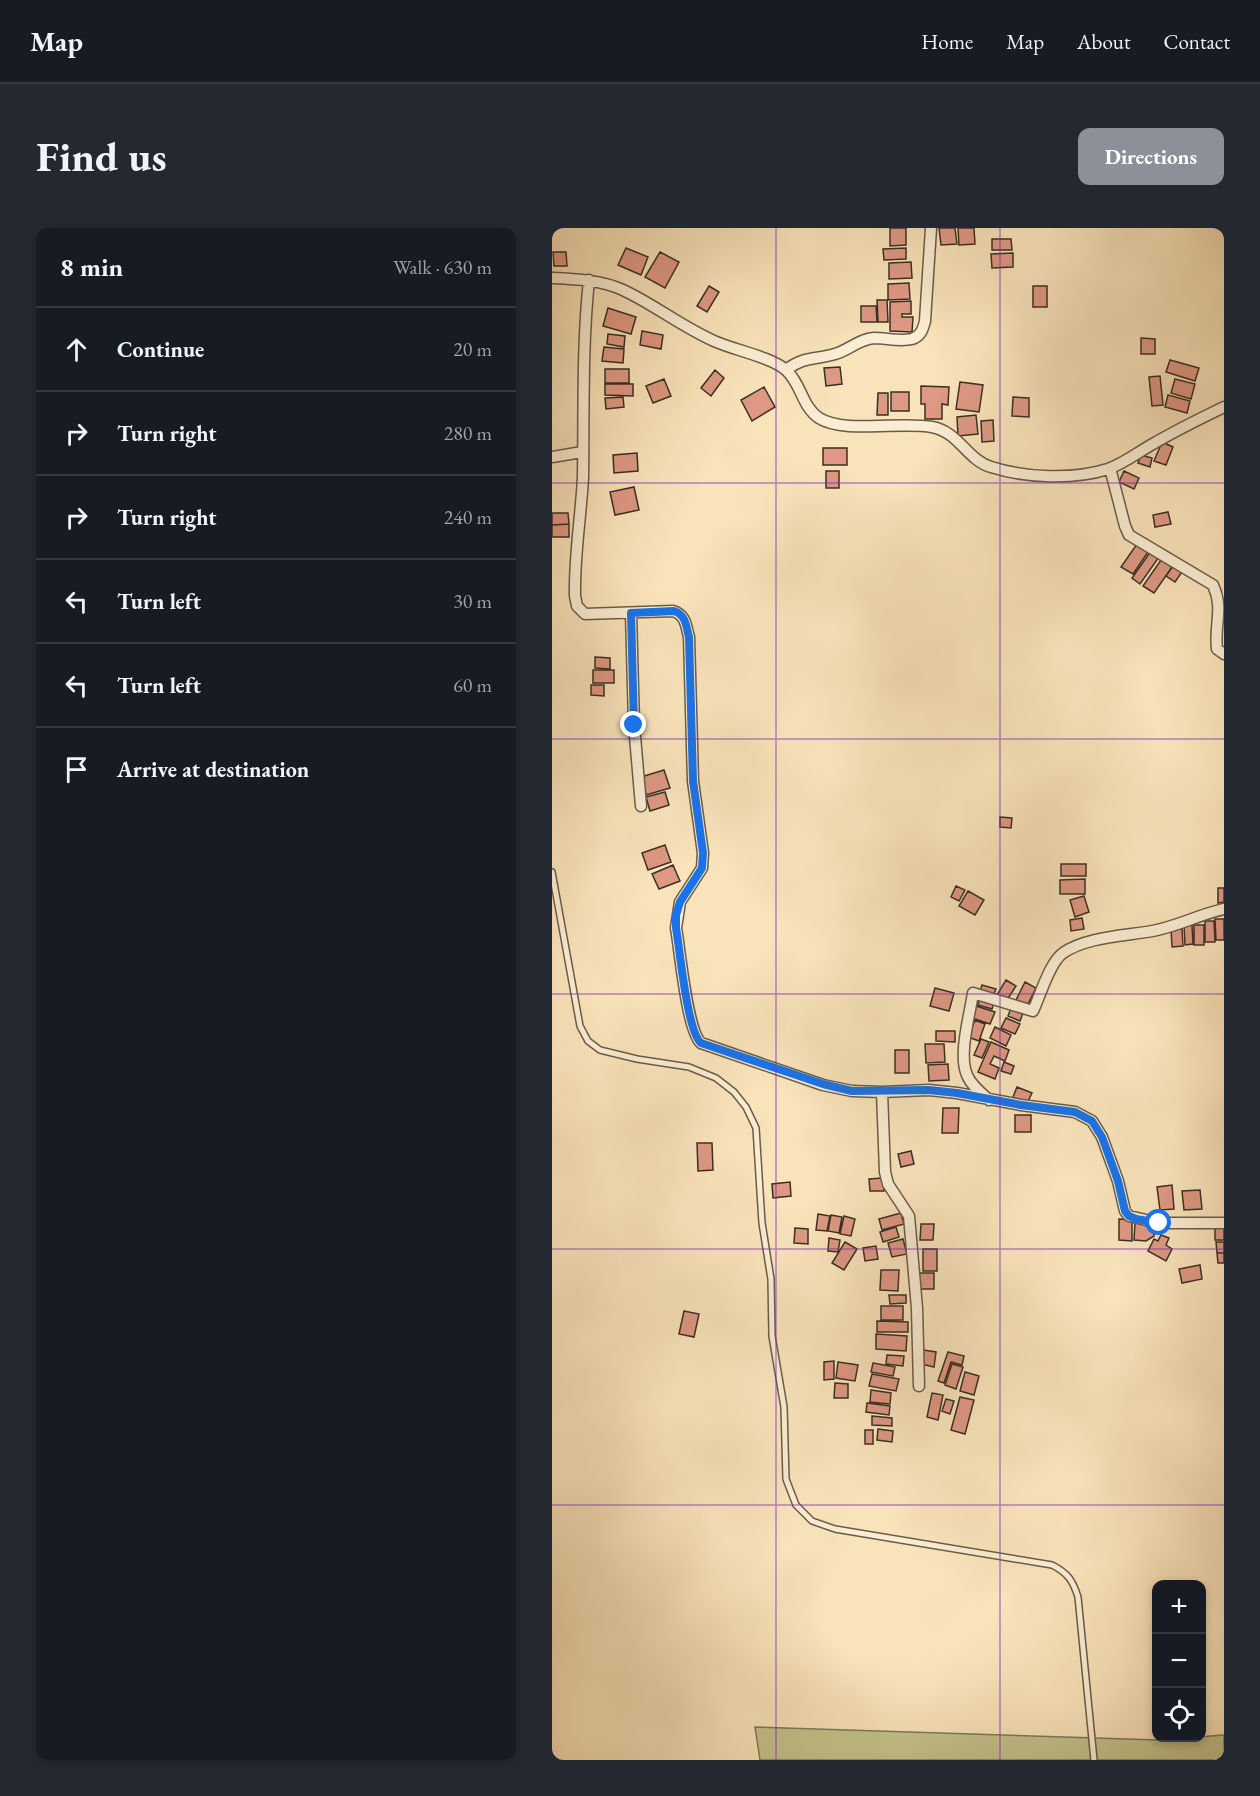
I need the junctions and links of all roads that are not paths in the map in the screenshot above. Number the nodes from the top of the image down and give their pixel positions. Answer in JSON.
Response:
{"nodes":[{"id":1,"x":931,"y":228,"type":"edge"},
{"id":2,"x":552,"y":278,"type":"edge"},
{"id":3,"x":589,"y":280,"type":"junction"},
{"id":4,"x":786,"y":370,"type":"junction"},
{"id":5,"x":1224,"y":407,"type":"edge"},
{"id":6,"x":582,"y":452,"type":"junction"},
{"id":7,"x":552,"y":457,"type":"edge"},
{"id":8,"x":1110,"y":468,"type":"junction"},
{"id":9,"x":631,"y":613,"type":"junction"},
{"id":10,"x":1224,"y":654,"type":"edge"},
{"id":11,"x":641,"y":806,"type":"dead end"},
{"id":12,"x":552,"y":872,"type":"edge"},
{"id":13,"x":1224,"y":909,"type":"edge"},
{"id":14,"x":882,"y":1092,"type":"junction"},
{"id":15,"x":989,"y":1100,"type":"junction"},
{"id":16,"x":1224,"y":1223,"type":"edge"},
{"id":17,"x":919,"y":1386,"type":"dead end"},
{"id":18,"x":1094,"y":1760,"type":"edge"}],
"edges":[{"from":1,"to":4,"type":"street"},
{"from":2,"to":3,"type":"street"},
{"from":3,"to":4,"type":"street"},
{"from":3,"to":6,"type":"street"},
{"from":4,"to":8,"type":"street"},
{"from":5,"to":8,"type":"street"},
{"from":6,"to":7,"type":"street"},
{"from":6,"to":9,"type":"street"},
{"from":8,"to":10,"type":"street"},
{"from":9,"to":11,"type":"street"},
{"from":9,"to":14,"type":"street"},
{"from":12,"to":18,"type":"lane"},
{"from":13,"to":15,"type":"street"},
{"from":14,"to":15,"type":"street"},
{"from":14,"to":17,"type":"street"},
{"from":15,"to":16,"type":"street"}]}
